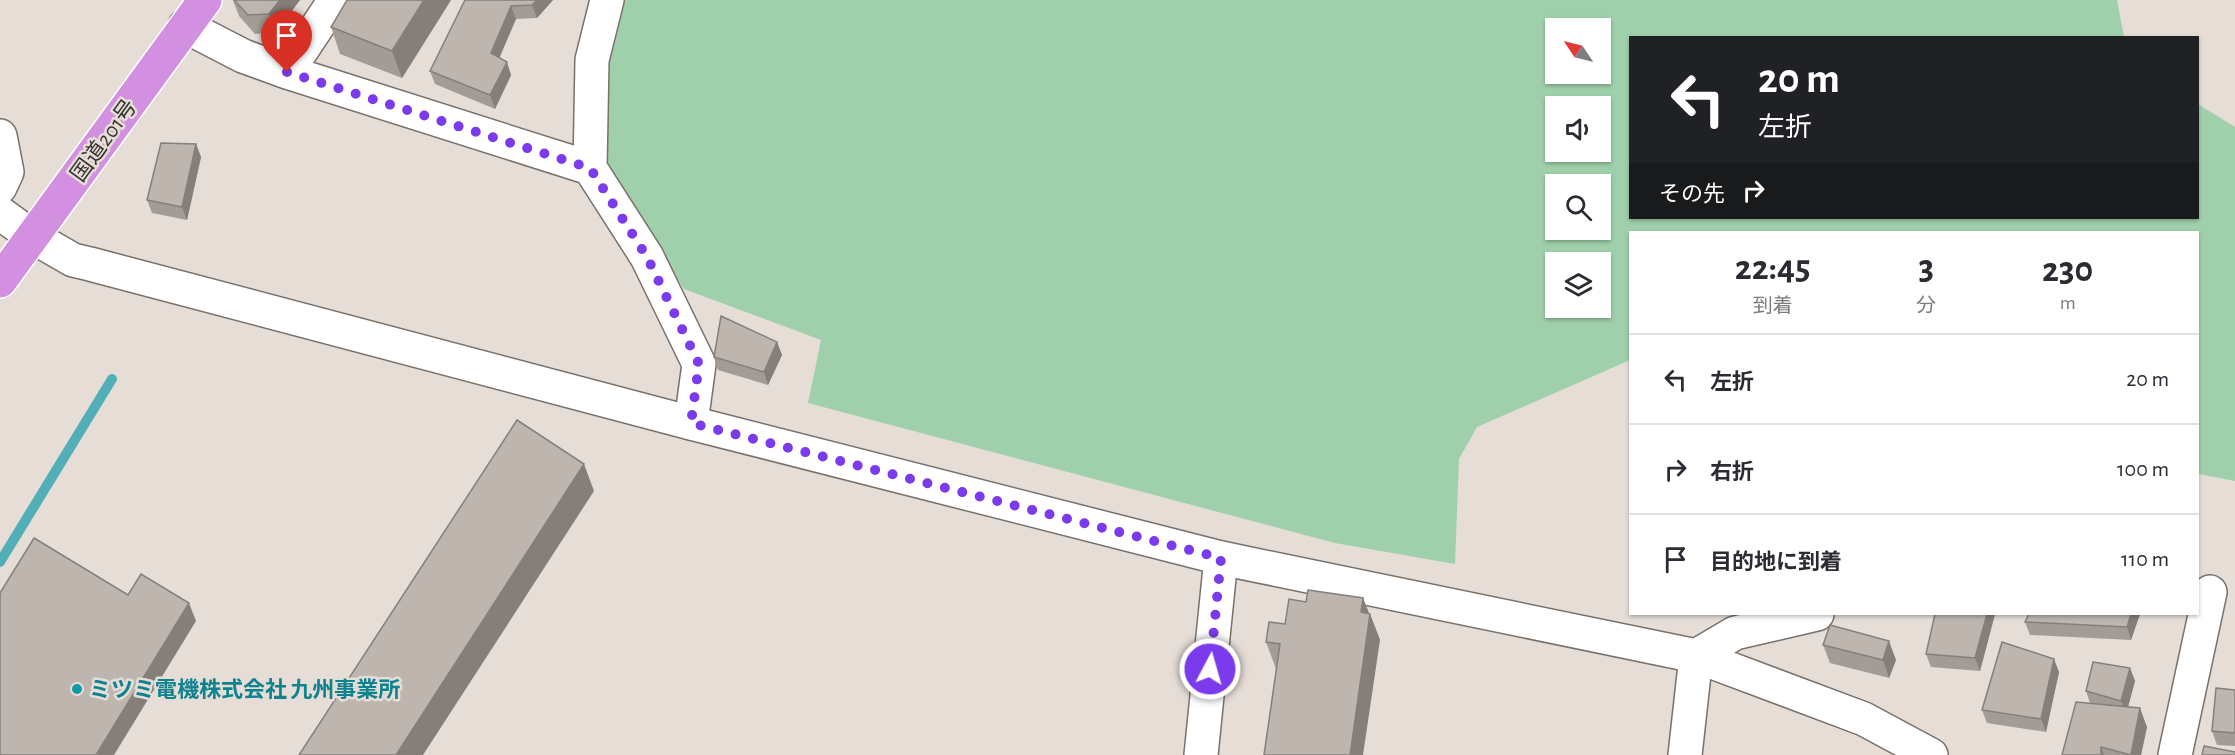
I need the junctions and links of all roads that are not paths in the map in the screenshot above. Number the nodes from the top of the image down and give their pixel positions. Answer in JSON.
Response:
{"nodes":[{"id":1,"x":205,"y":0,"type":"edge"},
{"id":2,"x":335,"y":0,"type":"edge"},
{"id":3,"x":607,"y":0,"type":"edge"},
{"id":4,"x":185,"y":27,"type":"junction"},
{"id":5,"x":287,"y":72,"type":"junction"},
{"id":6,"x":0,"y":135,"type":"edge"},
{"id":7,"x":590,"y":168,"type":"junction"},
{"id":8,"x":0,"y":187,"type":"edge"},
{"id":9,"x":0,"y":213,"type":"edge"},
{"id":10,"x":33,"y":237,"type":"junction"},
{"id":11,"x":0,"y":280,"type":"edge"},
{"id":12,"x":691,"y":423,"type":"junction"},
{"id":13,"x":1221,"y":558,"type":"junction"},
{"id":14,"x":2214,"y":595,"type":"edge"},
{"id":15,"x":1813,"y":615,"type":"edge"},
{"id":16,"x":1696,"y":656,"type":"junction"},
{"id":17,"x":1202,"y":755,"type":"edge"},
{"id":18,"x":1685,"y":755,"type":"edge"},
{"id":19,"x":1931,"y":755,"type":"edge"},
{"id":20,"x":2175,"y":755,"type":"edge"}],
"edges":[{"from":1,"to":4,"type":"highway","name":"国道201号"},
{"from":2,"to":5,"type":"street"},
{"from":3,"to":7,"type":"street"},
{"from":4,"to":5,"type":"street"},
{"from":4,"to":10,"type":"highway","name":"国道201号"},
{"from":5,"to":7,"type":"street"},
{"from":6,"to":8,"type":"street"},
{"from":7,"to":12,"type":"street"},
{"from":9,"to":10,"type":"street"},
{"from":10,"to":11,"type":"highway","name":"国道201号"},
{"from":10,"to":12,"type":"street"},
{"from":12,"to":13,"type":"street"},
{"from":13,"to":16,"type":"street"},
{"from":13,"to":17,"type":"street"},
{"from":14,"to":20,"type":"street"},
{"from":15,"to":16,"type":"street"},
{"from":16,"to":18,"type":"street"},
{"from":16,"to":19,"type":"street"}]}
